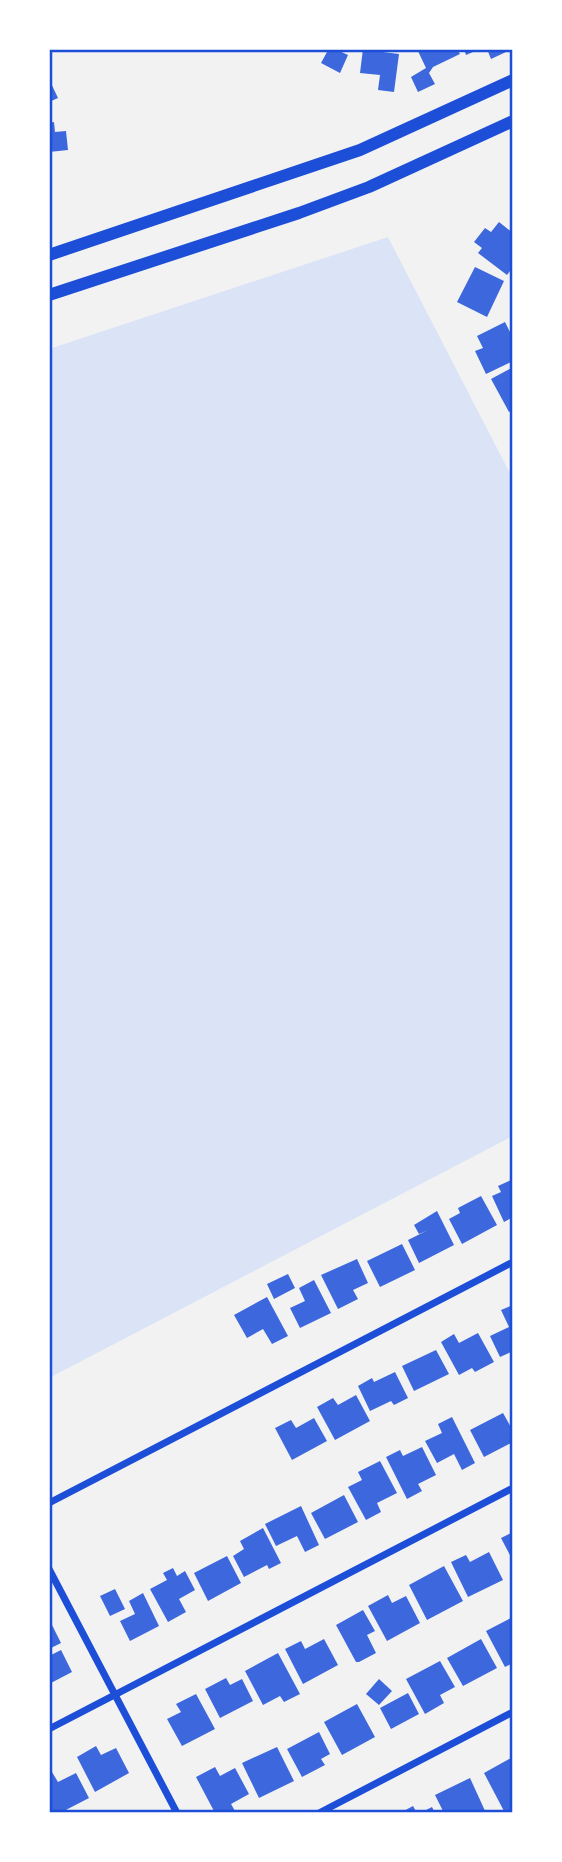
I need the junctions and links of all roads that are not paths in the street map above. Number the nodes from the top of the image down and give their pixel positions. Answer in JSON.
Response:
{"nodes":[{"id":1,"x":513,"y":80,"type":"edge"},
{"id":2,"x":513,"y":121,"type":"edge"},
{"id":3,"x":49,"y":255,"type":"edge"},
{"id":4,"x":49,"y":295,"type":"edge"},
{"id":5,"x":513,"y":1262,"type":"edge"},
{"id":6,"x":513,"y":1488,"type":"edge"},
{"id":7,"x":49,"y":1503,"type":"edge"},
{"id":8,"x":49,"y":1569,"type":"edge"},
{"id":9,"x":114,"y":1695,"type":"junction"},
{"id":10,"x":513,"y":1712,"type":"edge"},
{"id":11,"x":49,"y":1729,"type":"edge"},
{"id":12,"x":177,"y":1813,"type":"edge"},
{"id":13,"x":319,"y":1813,"type":"edge"}],
"edges":[{"from":1,"to":3,"type":"main road"},
{"from":2,"to":4,"type":"main road"},
{"from":5,"to":7,"type":"street"},
{"from":6,"to":9,"type":"street"},
{"from":8,"to":9,"type":"street"},
{"from":9,"to":11,"type":"street"},
{"from":9,"to":12,"type":"street"},
{"from":10,"to":13,"type":"street"}]}
